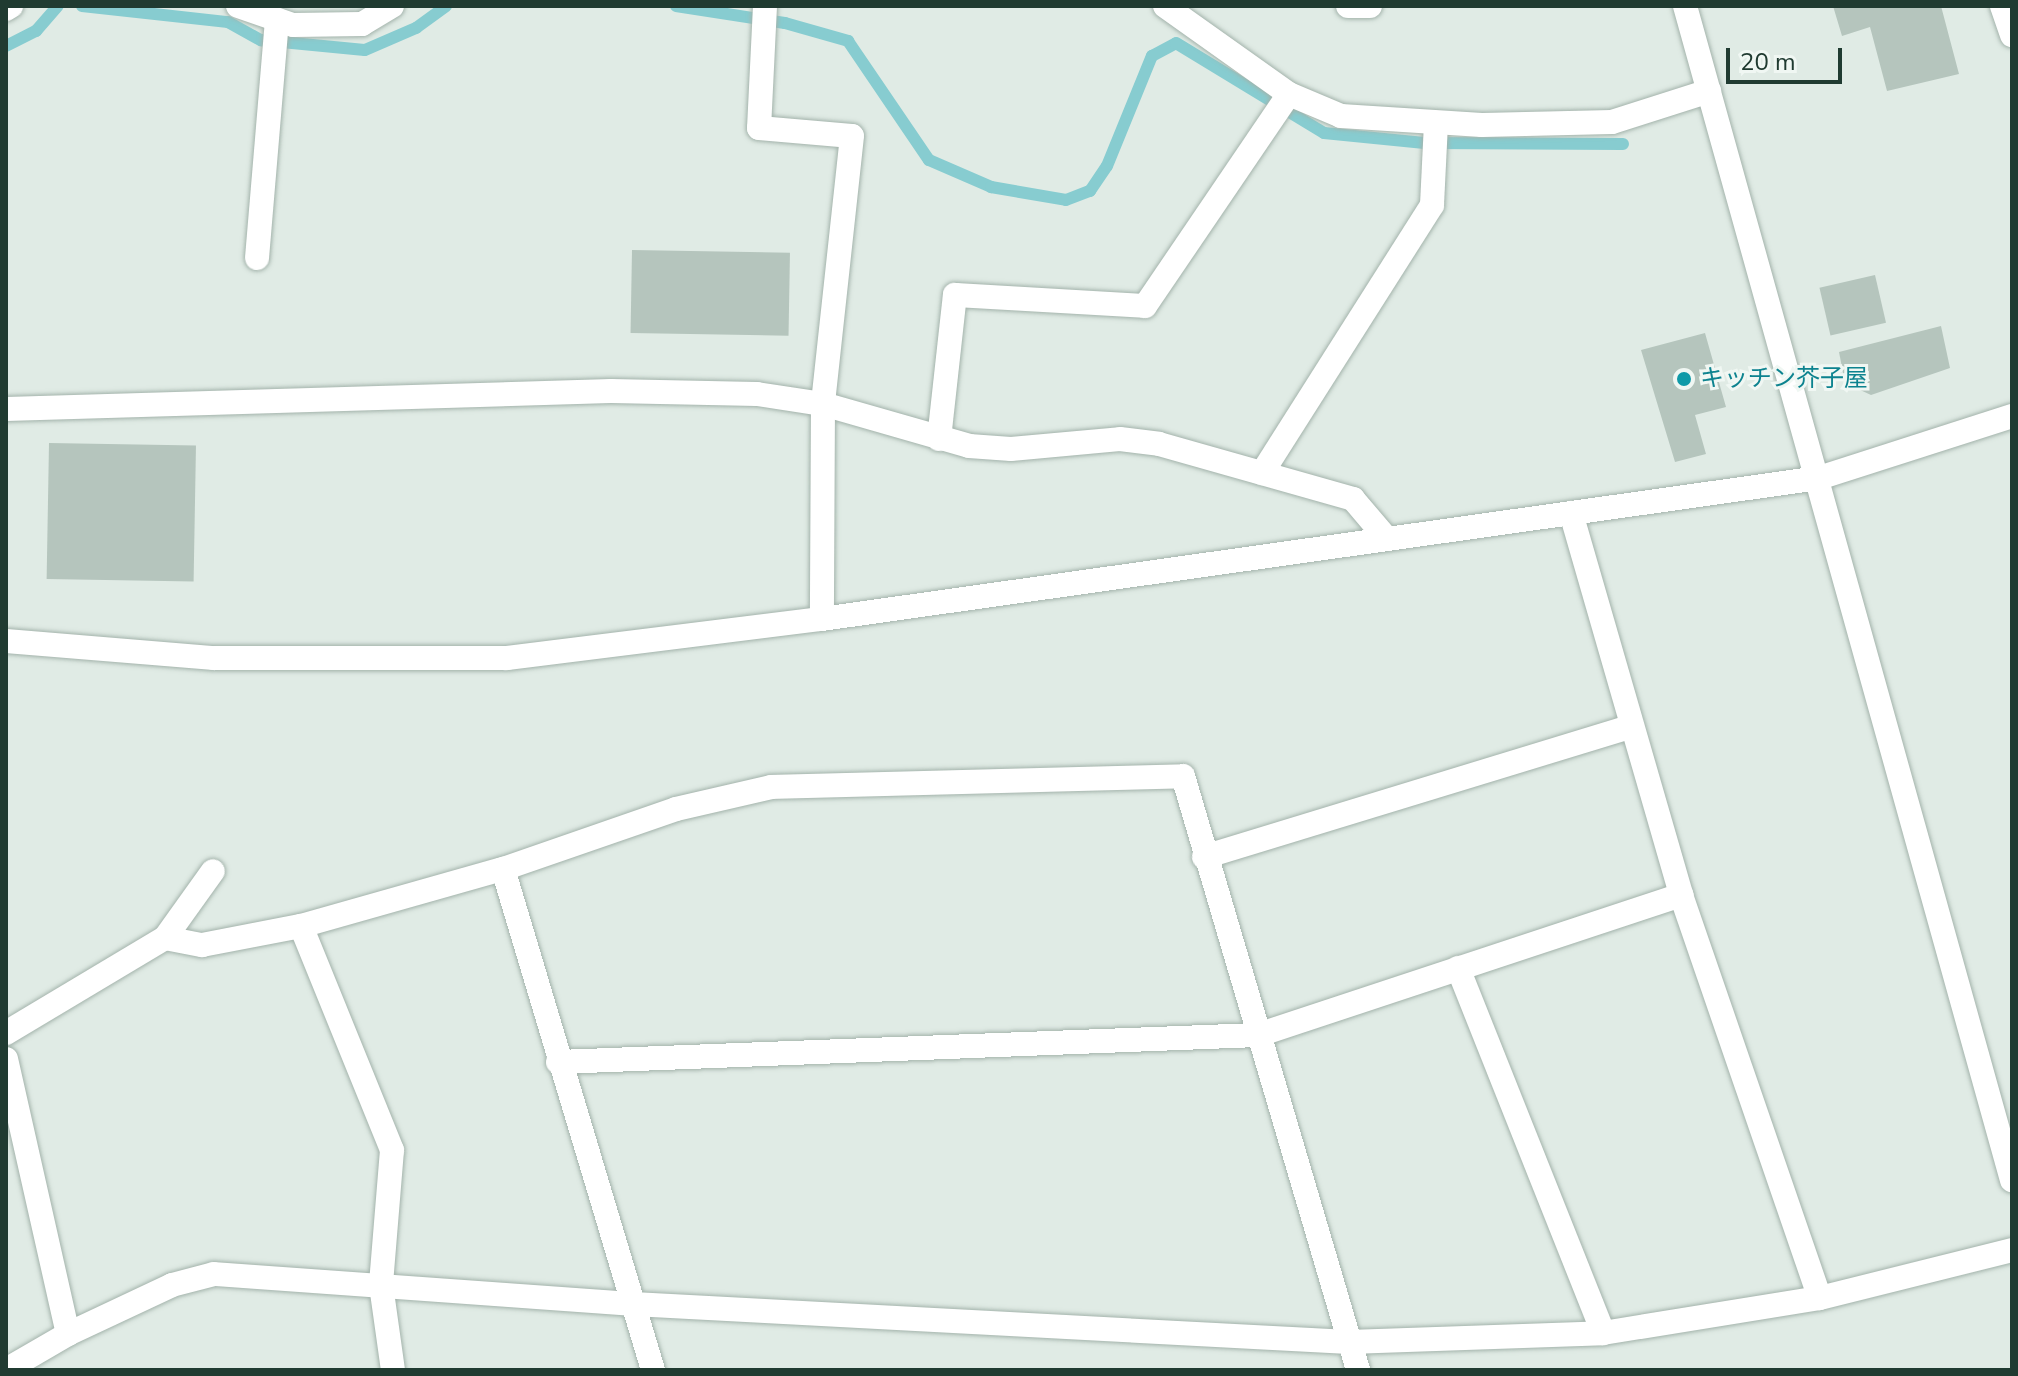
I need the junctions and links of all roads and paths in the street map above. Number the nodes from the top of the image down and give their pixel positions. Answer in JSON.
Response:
{"nodes":[{"id":1,"x":238,"y":6,"type":"edge"},
{"id":2,"x":392,"y":6,"type":"edge"},
{"id":3,"x":765,"y":6,"type":"edge"},
{"id":4,"x":1165,"y":6,"type":"edge"},
{"id":5,"x":1348,"y":6,"type":"edge"},
{"id":6,"x":1370,"y":6,"type":"edge"},
{"id":7,"x":1685,"y":6,"type":"edge"},
{"id":8,"x":2002,"y":6,"type":"edge"},
{"id":9,"x":277,"y":21,"type":"junction"},
{"id":10,"x":2012,"y":35,"type":"edge"},
{"id":11,"x":1709,"y":91,"type":"junction"},
{"id":12,"x":1289,"y":96,"type":"junction"},
{"id":13,"x":1436,"y":125,"type":"junction"},
{"id":14,"x":257,"y":258,"type":"dead end"},
{"id":15,"x":823,"y":404,"type":"junction"},
{"id":16,"x":6,"y":409,"type":"edge"},
{"id":17,"x":2012,"y":416,"type":"edge"},
{"id":18,"x":939,"y":439,"type":"junction"},
{"id":19,"x":1262,"y":473,"type":"junction"},
{"id":20,"x":1819,"y":478,"type":"junction"},
{"id":21,"x":1571,"y":513,"type":"junction"},
{"id":22,"x":1387,"y":539,"type":"junction"},
{"id":23,"x":822,"y":619,"type":"junction"},
{"id":24,"x":6,"y":641,"type":"edge"},
{"id":25,"x":1629,"y":727,"type":"junction"},
{"id":26,"x":1204,"y":857,"type":"junction"},
{"id":27,"x":503,"y":869,"type":"junction"},
{"id":28,"x":213,"y":871,"type":"dead end"},
{"id":29,"x":1681,"y":895,"type":"junction"},
{"id":30,"x":301,"y":926,"type":"junction"},
{"id":31,"x":165,"y":938,"type":"junction"},
{"id":32,"x":1458,"y":968,"type":"junction"},
{"id":33,"x":6,"y":1033,"type":"edge"},
{"id":34,"x":1258,"y":1035,"type":"junction"},
{"id":35,"x":6,"y":1059,"type":"edge"},
{"id":36,"x":558,"y":1062,"type":"junction"},
{"id":37,"x":2012,"y":1180,"type":"edge"},
{"id":38,"x":2012,"y":1250,"type":"edge"},
{"id":39,"x":381,"y":1285,"type":"junction"},
{"id":40,"x":1820,"y":1298,"type":"junction"},
{"id":41,"x":633,"y":1304,"type":"junction"},
{"id":42,"x":1603,"y":1333,"type":"junction"},
{"id":43,"x":68,"y":1334,"type":"junction"},
{"id":44,"x":1349,"y":1342,"type":"junction"},
{"id":45,"x":6,"y":1370,"type":"edge"},
{"id":46,"x":393,"y":1370,"type":"edge"},
{"id":47,"x":653,"y":1370,"type":"edge"},
{"id":48,"x":1358,"y":1370,"type":"edge"}],
"edges":[{"from":1,"to":9,"type":"street"},
{"from":2,"to":9,"type":"street"},
{"from":3,"to":15,"type":"street"},
{"from":4,"to":12,"type":"street"},
{"from":5,"to":6,"type":"street"},
{"from":7,"to":11,"type":"street"},
{"from":8,"to":10,"type":"street"},
{"from":9,"to":14,"type":"street"},
{"from":11,"to":13,"type":"street"},
{"from":11,"to":20,"type":"street"},
{"from":12,"to":13,"type":"street"},
{"from":12,"to":18,"type":"street"},
{"from":13,"to":19,"type":"street"},
{"from":15,"to":16,"type":"street"},
{"from":15,"to":18,"type":"street"},
{"from":15,"to":23,"type":"street"},
{"from":17,"to":20,"type":"street"},
{"from":18,"to":19,"type":"street"},
{"from":19,"to":22,"type":"street"},
{"from":20,"to":21,"type":"street"},
{"from":20,"to":37,"type":"street"},
{"from":21,"to":22,"type":"street"},
{"from":21,"to":25,"type":"street"},
{"from":22,"to":23,"type":"street"},
{"from":23,"to":24,"type":"street"},
{"from":25,"to":26,"type":"street"},
{"from":25,"to":29,"type":"street"},
{"from":26,"to":27,"type":"street"},
{"from":26,"to":34,"type":"street"},
{"from":27,"to":30,"type":"street"},
{"from":27,"to":36,"type":"street"},
{"from":28,"to":31,"type":"street"},
{"from":29,"to":32,"type":"street"},
{"from":29,"to":40,"type":"street"},
{"from":30,"to":31,"type":"street"},
{"from":30,"to":39,"type":"street"},
{"from":31,"to":33,"type":"street"},
{"from":32,"to":34,"type":"street"},
{"from":32,"to":42,"type":"street"},
{"from":34,"to":36,"type":"street"},
{"from":34,"to":44,"type":"street"},
{"from":35,"to":43,"type":"street"},
{"from":36,"to":41,"type":"street"},
{"from":38,"to":40,"type":"street"},
{"from":39,"to":41,"type":"street"},
{"from":39,"to":43,"type":"street"},
{"from":39,"to":46,"type":"street"},
{"from":40,"to":42,"type":"street"},
{"from":41,"to":44,"type":"street"},
{"from":41,"to":47,"type":"street"},
{"from":42,"to":44,"type":"street"},
{"from":43,"to":45,"type":"street"},
{"from":44,"to":48,"type":"street"}]}
